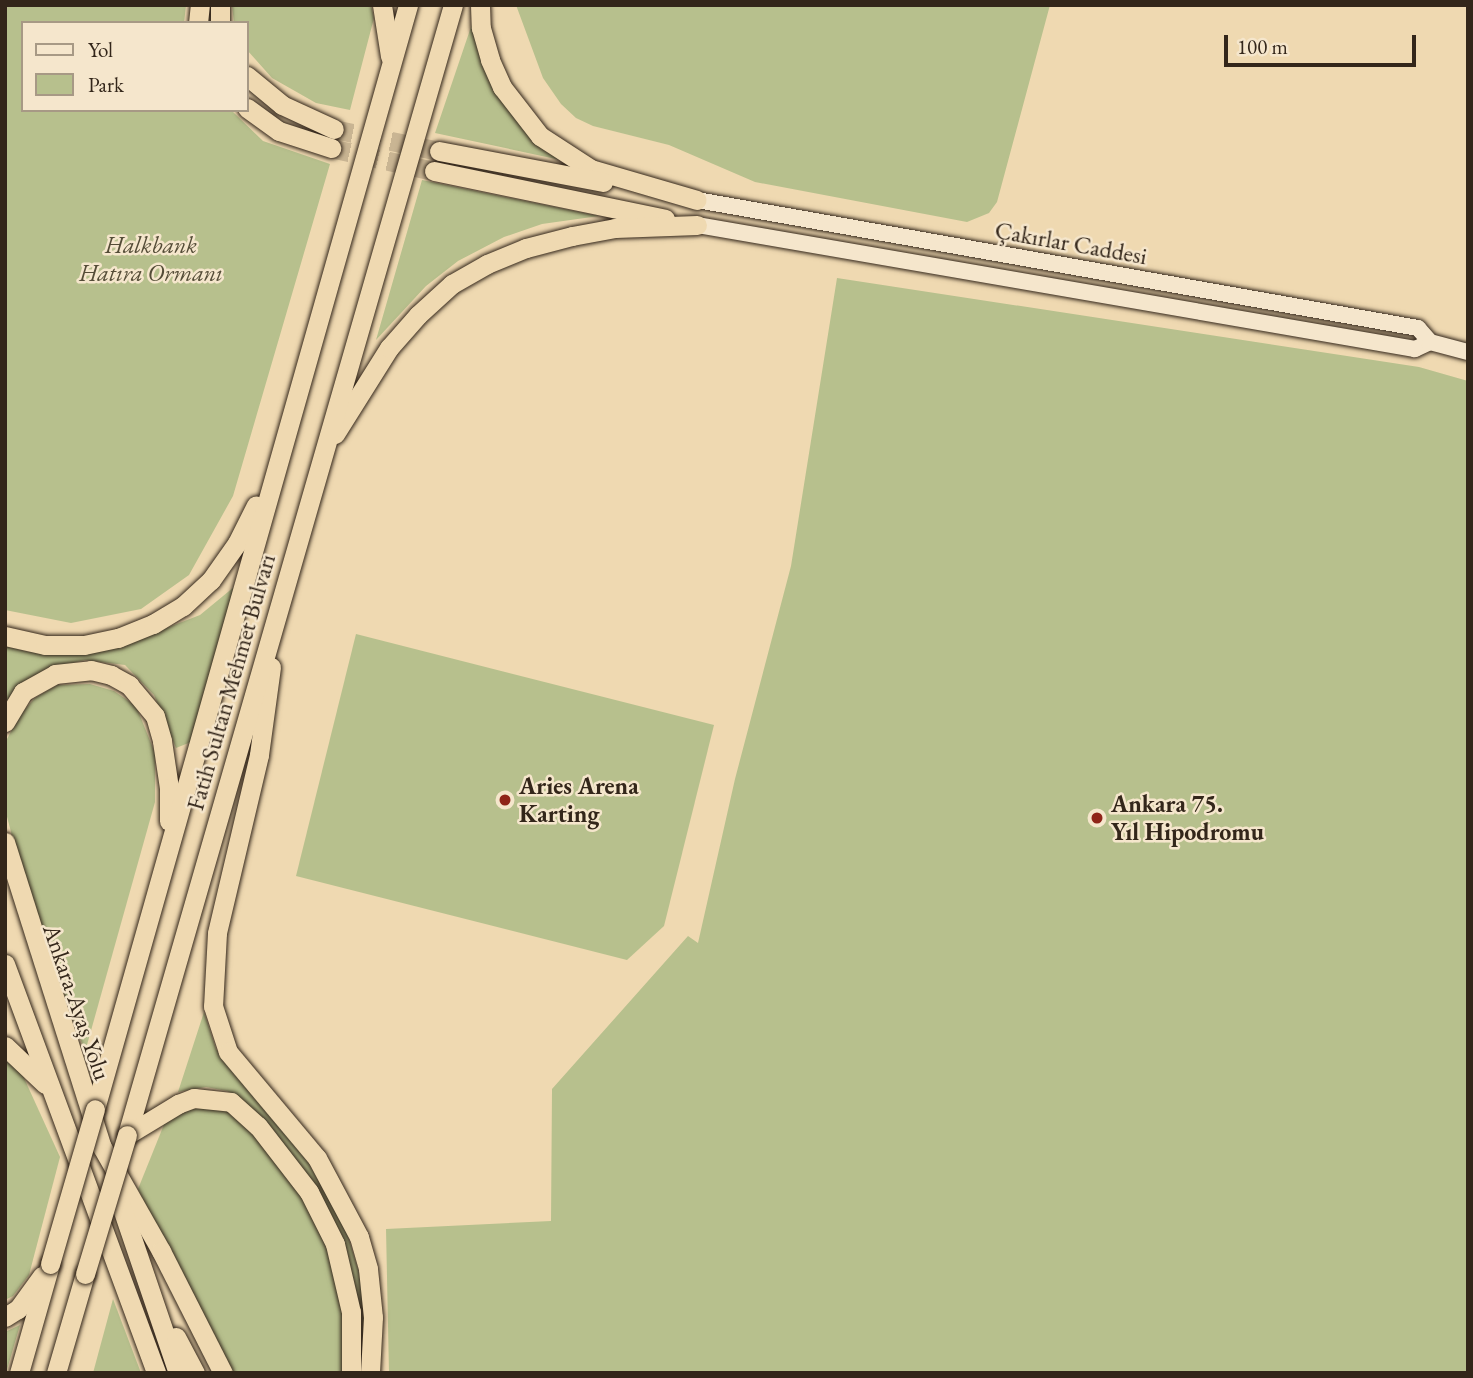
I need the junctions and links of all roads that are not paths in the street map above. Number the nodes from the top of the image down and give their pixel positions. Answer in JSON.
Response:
{"nodes":[{"id":1,"x":382,"y":5,"type":"edge"},
{"id":2,"x":408,"y":5,"type":"edge"},
{"id":3,"x":453,"y":5,"type":"edge"},
{"id":4,"x":480,"y":5,"type":"edge"},
{"id":5,"x":391,"y":65,"type":"junction"},
{"id":6,"x":248,"y":77,"type":"edge"},
{"id":7,"x":248,"y":109,"type":"edge"},
{"id":8,"x":439,"y":151,"type":"tunnel mouth"},
{"id":9,"x":434,"y":171,"type":"tunnel mouth"},
{"id":10,"x":697,"y":200,"type":"junction"},
{"id":11,"x":815,"y":221,"type":"junction"},
{"id":12,"x":697,"y":225,"type":"junction"},
{"id":13,"x":811,"y":245,"type":"junction"},
{"id":14,"x":1430,"y":342,"type":"junction"},
{"id":15,"x":1468,"y":352,"type":"edge"},
{"id":16,"x":319,"y":463,"type":"junction"},
{"id":17,"x":276,"y":466,"type":"junction"},
{"id":18,"x":280,"y":599,"type":"junction"},
{"id":19,"x":5,"y":636,"type":"edge"},
{"id":20,"x":5,"y":722,"type":"edge"},
{"id":21,"x":5,"y":842,"type":"edge"},
{"id":22,"x":169,"y":846,"type":"junction"},
{"id":23,"x":5,"y":874,"type":"edge"},
{"id":24,"x":5,"y":964,"type":"edge"},
{"id":25,"x":5,"y":1046,"type":"edge"},
{"id":26,"x":51,"y":1089,"type":"junction"},
{"id":27,"x":127,"y":1135,"type":"junction"},
{"id":28,"x":102,"y":1147,"type":"junction"},
{"id":29,"x":50,"y":1264,"type":"junction"},
{"id":30,"x":143,"y":1274,"type":"junction"},
{"id":31,"x":5,"y":1317,"type":"edge"},
{"id":32,"x":19,"y":1373,"type":"edge"},
{"id":33,"x":56,"y":1373,"type":"edge"},
{"id":34,"x":156,"y":1373,"type":"edge"},
{"id":35,"x":178,"y":1373,"type":"edge"},
{"id":36,"x":195,"y":1373,"type":"edge"},
{"id":37,"x":223,"y":1373,"type":"edge"},
{"id":38,"x":351,"y":1373,"type":"edge"},
{"id":39,"x":370,"y":1373,"type":"edge"}],
"edges":[{"from":1,"to":5,"type":"highway"},
{"from":2,"to":5,"type":"highway","name":"Fatih Sultan Mehmet Bulvarı"},
{"from":3,"to":16,"type":"highway","name":"Fatih Sultan Mehmet Bulvarı"},
{"from":4,"to":10,"type":"highway"},
{"from":5,"to":17,"type":"highway","name":"Fatih Sultan Mehmet Bulvarı"},
{"from":6,"to":7,"type":"highway"},
{"from":8,"to":10,"type":"highway"},
{"from":9,"to":12,"type":"highway"},
{"from":10,"to":11,"type":"main road","name":"Çakırlar Caddesi"},
{"from":11,"to":13,"type":"main road"},
{"from":11,"to":14,"type":"main road","name":"Çakırlar Caddesi"},
{"from":12,"to":13,"type":"main road","name":"Çakırlar Caddesi"},
{"from":12,"to":16,"type":"highway"},
{"from":13,"to":14,"type":"main road","name":"Çakırlar Caddesi"},
{"from":14,"to":15,"type":"main road","name":"Çakırlar Caddesi"},
{"from":16,"to":18,"type":"highway","name":"Fatih Sultan Mehmet Bulvarı"},
{"from":17,"to":19,"type":"highway"},
{"from":17,"to":22,"type":"highway","name":"Fatih Sultan Mehmet Bulvarı"},
{"from":18,"to":27,"type":"highway","name":"Fatih Sultan Mehmet Bulvarı"},
{"from":18,"to":39,"type":"highway"},
{"from":20,"to":22,"type":"highway"},
{"from":21,"to":28,"type":"highway"},
{"from":22,"to":29,"type":"highway","name":"Fatih Sultan Mehmet Bulvarı","bridge":true},
{"from":23,"to":28,"type":"highway","name":"Ankara-Ayaş Yolu"},
{"from":24,"to":26,"type":"highway"},
{"from":25,"to":26,"type":"highway"},
{"from":26,"to":34,"type":"highway"},
{"from":27,"to":33,"type":"highway","name":"Fatih Sultan Mehmet Bulvarı","bridge":true},
{"from":27,"to":38,"type":"highway"},
{"from":28,"to":30,"type":"highway"},
{"from":28,"to":37,"type":"highway"},
{"from":29,"to":31,"type":"highway"},
{"from":29,"to":32,"type":"highway","name":"Fatih Sultan Mehmet Bulvarı"},
{"from":30,"to":35,"type":"highway"},
{"from":30,"to":36,"type":"highway"}]}
